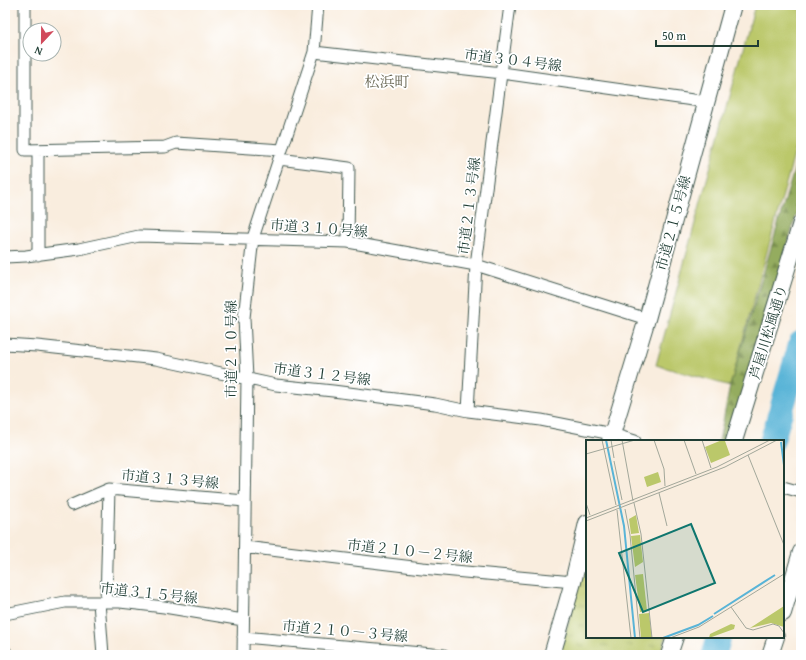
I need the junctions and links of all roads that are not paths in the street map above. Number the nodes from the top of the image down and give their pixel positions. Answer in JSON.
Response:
{"nodes":[{"id":1,"x":25,"y":5,"type":"edge"},
{"id":2,"x":318,"y":5,"type":"edge"},
{"id":3,"x":510,"y":5,"type":"edge"},
{"id":4,"x":733,"y":5,"type":"edge"},
{"id":5,"x":314,"y":52,"type":"junction"},
{"id":6,"x":502,"y":73,"type":"junction"},
{"id":7,"x":707,"y":102,"type":"junction"},
{"id":8,"x":38,"y":150,"type":"junction"},
{"id":9,"x":280,"y":155,"type":"junction"},
{"id":10,"x":801,"y":223,"type":"edge"},
{"id":11,"x":253,"y":238,"type":"junction"},
{"id":12,"x":348,"y":242,"type":"junction"},
{"id":13,"x":38,"y":255,"type":"junction"},
{"id":14,"x":5,"y":257,"type":"edge"},
{"id":15,"x":476,"y":265,"type":"junction"},
{"id":16,"x":647,"y":319,"type":"junction"},
{"id":17,"x":5,"y":344,"type":"edge"},
{"id":18,"x":247,"y":378,"type":"junction"},
{"id":19,"x":468,"y":411,"type":"junction"},
{"id":20,"x":611,"y":438,"type":"edge"},
{"id":21,"x":627,"y":440,"type":"edge"},
{"id":22,"x":734,"y":440,"type":"edge"},
{"id":23,"x":109,"y":489,"type":"junction"},
{"id":24,"x":244,"y":501,"type":"junction"},
{"id":25,"x":72,"y":505,"type":"dead end"},
{"id":26,"x":586,"y":527,"type":"edge"},
{"id":27,"x":245,"y":547,"type":"junction"},
{"id":28,"x":801,"y":552,"type":"edge"},
{"id":29,"x":573,"y":582,"type":"junction"},
{"id":30,"x":103,"y":602,"type":"junction"},
{"id":31,"x":784,"y":609,"type":"edge"},
{"id":32,"x":5,"y":614,"type":"edge"},
{"id":33,"x":243,"y":620,"type":"junction"},
{"id":34,"x":243,"y":637,"type":"junction"},
{"id":35,"x":675,"y":638,"type":"edge"},
{"id":36,"x":776,"y":638,"type":"edge"},
{"id":37,"x":5,"y":651,"type":"edge"},
{"id":38,"x":7,"y":655,"type":"edge"},
{"id":39,"x":103,"y":655,"type":"edge"},
{"id":40,"x":243,"y":655,"type":"edge"},
{"id":41,"x":444,"y":655,"type":"edge"},
{"id":42,"x":552,"y":655,"type":"edge"},
{"id":43,"x":669,"y":655,"type":"edge"},
{"id":44,"x":770,"y":655,"type":"edge"}],
"edges":[{"from":1,"to":8,"type":"street"},
{"from":2,"to":5,"type":"street","name":"市道２１０号線"},
{"from":3,"to":6,"type":"street","name":"市道２１３号線"},
{"from":4,"to":7,"type":"street","name":"市道２１５号線"},
{"from":5,"to":6,"type":"street","name":"市道３０４号線"},
{"from":5,"to":9,"type":"street","name":"市道２１０号線"},
{"from":6,"to":7,"type":"street","name":"市道３０４号線"},
{"from":6,"to":15,"type":"street","name":"市道２１３号線"},
{"from":7,"to":16,"type":"street","name":"市道２１５号線"},
{"from":8,"to":9,"type":"street"},
{"from":8,"to":13,"type":"street"},
{"from":9,"to":11,"type":"street","name":"市道２１０号線"},
{"from":9,"to":12,"type":"street"},
{"from":10,"to":22,"type":"street","name":"芦屋川松風通り"},
{"from":11,"to":12,"type":"street","name":"市道３１０号線"},
{"from":11,"to":13,"type":"street","name":"市道３１０号線"},
{"from":11,"to":18,"type":"street","name":"市道２１０号線"},
{"from":12,"to":15,"type":"street","name":"市道３１０号線"},
{"from":13,"to":14,"type":"street","name":"市道３１０号線"},
{"from":15,"to":16,"type":"street","name":"市道３１０号線"},
{"from":15,"to":19,"type":"street","name":"市道２１３号線"},
{"from":16,"to":20,"type":"street","name":"市道２１５号線"},
{"from":17,"to":18,"type":"street","name":"市道３１２号線"},
{"from":18,"to":19,"type":"street","name":"市道３１２号線"},
{"from":18,"to":24,"type":"street","name":"市道２１０号線"},
{"from":19,"to":20,"type":"street","name":"市道３１２号線"},
{"from":20,"to":21,"type":"street","name":"市道３１２号線"},
{"from":23,"to":24,"type":"street","name":"市道３１３号線"},
{"from":23,"to":25,"type":"street","name":"市道３１３号線"},
{"from":23,"to":30,"type":"street"},
{"from":24,"to":27,"type":"street","name":"市道２１０号線"},
{"from":26,"to":29,"type":"street"},
{"from":27,"to":29,"type":"street","name":"市道２１０－２号線"},
{"from":27,"to":33,"type":"street","name":"市道２１０号線"},
{"from":28,"to":31,"type":"street"},
{"from":29,"to":42,"type":"street"},
{"from":30,"to":32,"type":"street","name":"市道３１５号線"},
{"from":30,"to":33,"type":"street","name":"市道３１５号線"},
{"from":30,"to":39,"type":"street"},
{"from":33,"to":34,"type":"street","name":"市道２１０号線"},
{"from":34,"to":40,"type":"street","name":"市道２１０号線"},
{"from":34,"to":41,"type":"street","name":"市道２１０－３号線"},
{"from":35,"to":43,"type":"street"},
{"from":36,"to":44,"type":"street"},
{"from":37,"to":38,"type":"street"}]}
